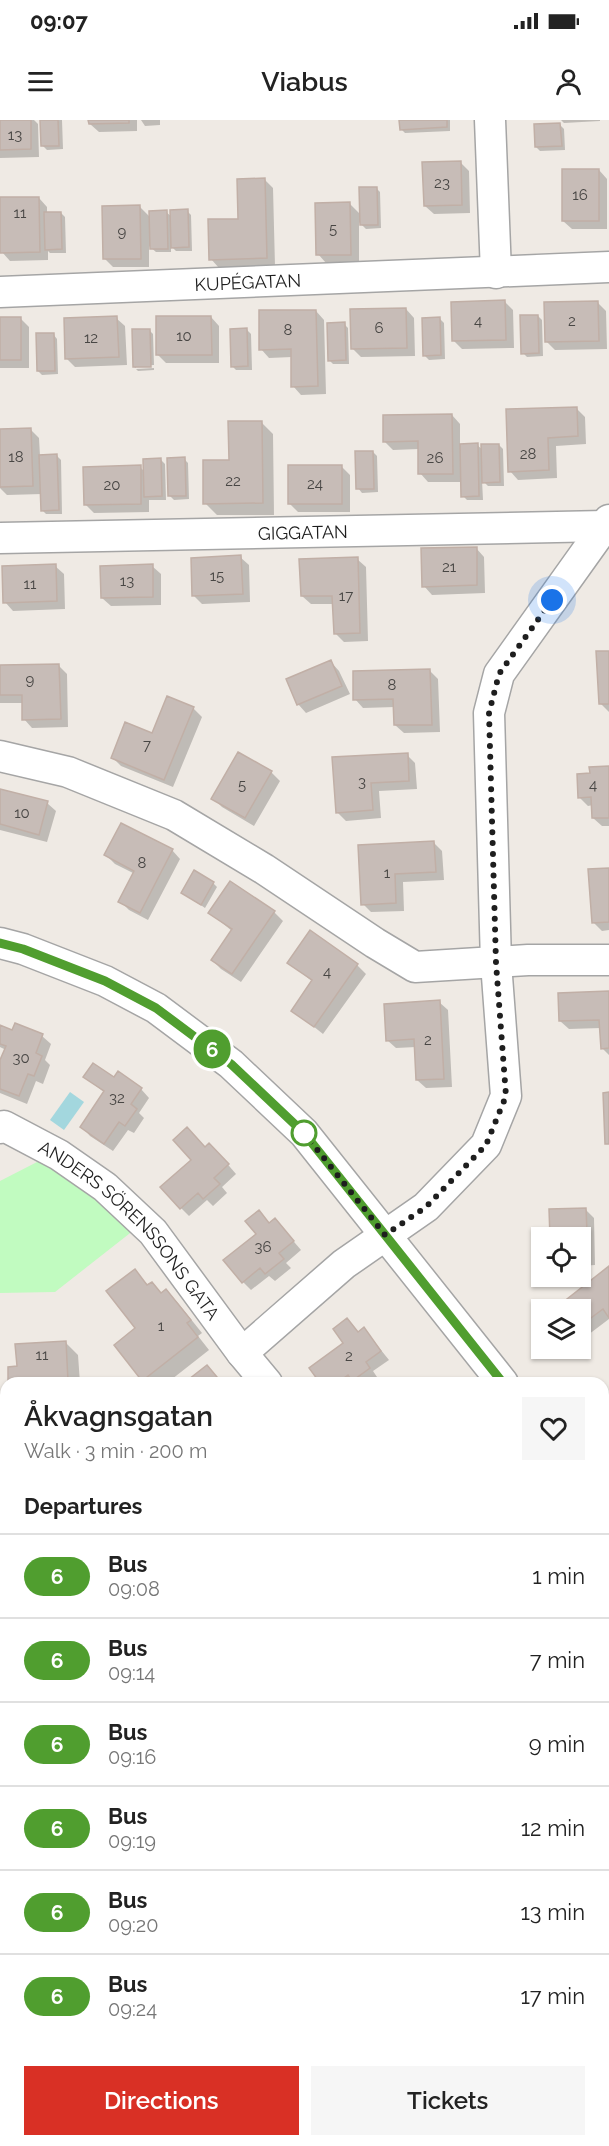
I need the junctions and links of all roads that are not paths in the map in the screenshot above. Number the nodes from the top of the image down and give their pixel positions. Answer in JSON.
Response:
{"nodes":[{"id":1,"x":490,"y":120,"type":"edge"},
{"id":2,"x":609,"y":267,"type":"edge"},
{"id":3,"x":496,"y":273,"type":"junction"},
{"id":4,"x":0,"y":292,"type":"edge"},
{"id":5,"x":607,"y":523,"type":"edge"},
{"id":6,"x":0,"y":538,"type":"edge"},
{"id":7,"x":0,"y":756,"type":"edge"},
{"id":8,"x":0,"y":943,"type":"edge"},
{"id":9,"x":609,"y":960,"type":"edge"},
{"id":10,"x":496,"y":963,"type":"junction"},
{"id":11,"x":0,"y":1128,"type":"edge"},
{"id":12,"x":385,"y":1235,"type":"junction"},
{"id":13,"x":242,"y":1353,"type":"junction"},
{"id":14,"x":262,"y":1377,"type":"edge"},
{"id":15,"x":498,"y":1377,"type":"edge"}],
"edges":[{"from":1,"to":3,"type":"street"},
{"from":2,"to":3,"type":"street","name":"KUPÉGATAN"},
{"from":3,"to":4,"type":"street","name":"KUPÉGATAN"},
{"from":5,"to":6,"type":"street","name":"GIGGATAN"},
{"from":5,"to":10,"type":"street"},
{"from":7,"to":10,"type":"street"},
{"from":8,"to":12,"type":"street"},
{"from":9,"to":10,"type":"street"},
{"from":10,"to":12,"type":"street"},
{"from":11,"to":13,"type":"street","name":"ANDERS SÖRENSSONS GATA"},
{"from":12,"to":13,"type":"street"},
{"from":12,"to":15,"type":"street"},
{"from":13,"to":14,"type":"street","name":"ANDERS SÖRENSSONS GATA"}]}
